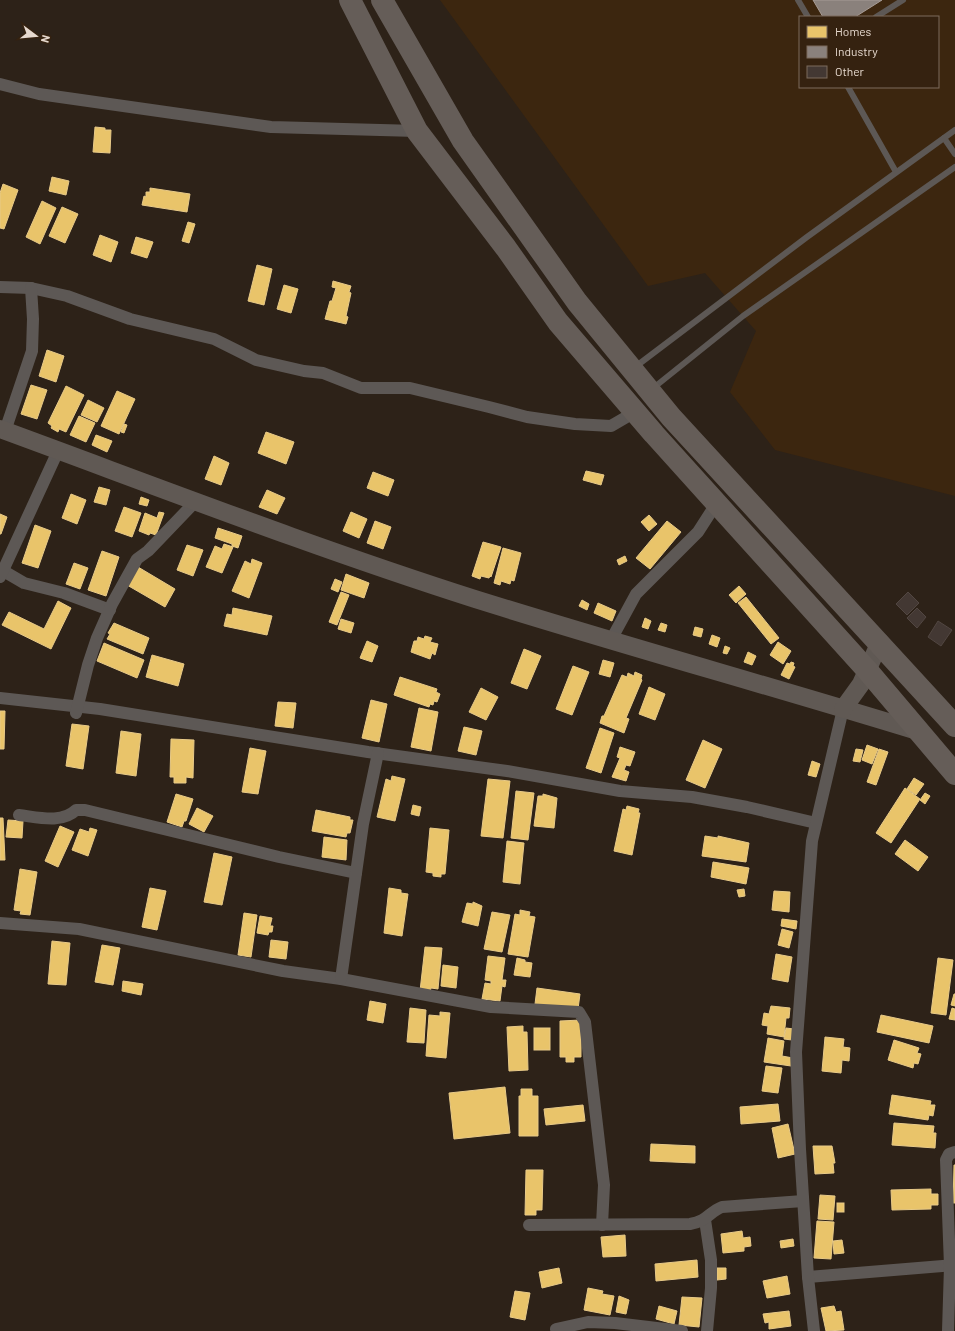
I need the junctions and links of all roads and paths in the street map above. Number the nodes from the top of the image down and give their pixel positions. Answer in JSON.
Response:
{"nodes":[{"id":1,"x":350,"y":0,"type":"edge"},
{"id":2,"x":382,"y":0,"type":"edge"},
{"id":3,"x":798,"y":0,"type":"edge"},
{"id":4,"x":903,"y":0,"type":"edge"},
{"id":5,"x":807,"y":16,"type":"edge"},
{"id":6,"x":878,"y":16,"type":"edge"},
{"id":7,"x":0,"y":84,"type":"edge"},
{"id":8,"x":849,"y":88,"type":"edge"},
{"id":9,"x":955,"y":130,"type":"edge"},
{"id":10,"x":417,"y":131,"type":"junction"},
{"id":11,"x":944,"y":138,"type":"junction"},
{"id":12,"x":955,"y":154,"type":"edge"},
{"id":13,"x":955,"y":167,"type":"edge"},
{"id":14,"x":896,"y":172,"type":"junction"},
{"id":15,"x":530,"y":235,"type":"junction"},
{"id":16,"x":506,"y":248,"type":"junction"},
{"id":17,"x":0,"y":287,"type":"edge"},
{"id":18,"x":31,"y":288,"type":"junction"},
{"id":19,"x":632,"y":369,"type":"junction"},
{"id":20,"x":650,"y":391,"type":"junction"},
{"id":21,"x":635,"y":412,"type":"junction"},
{"id":22,"x":2,"y":430,"type":"edge"},
{"id":23,"x":58,"y":451,"type":"junction"},
{"id":24,"x":729,"y":480,"type":"junction"},
{"id":25,"x":713,"y":500,"type":"junction"},
{"id":26,"x":195,"y":502,"type":"junction"},
{"id":27,"x":1,"y":572,"type":"edge"},
{"id":28,"x":110,"y":610,"type":"junction"},
{"id":29,"x":611,"y":640,"type":"junction"},
{"id":30,"x":880,"y":642,"type":"junction"},
{"id":31,"x":867,"y":670,"type":"junction"},
{"id":32,"x":0,"y":698,"type":"edge"},
{"id":33,"x":843,"y":709,"type":"junction"},
{"id":34,"x":76,"y":713,"type":"dead end"},
{"id":35,"x":955,"y":726,"type":"edge"},
{"id":36,"x":917,"y":731,"type":"junction"},
{"id":37,"x":378,"y":753,"type":"junction"},
{"id":38,"x":955,"y":774,"type":"edge"},
{"id":39,"x":19,"y":815,"type":"dead end"},
{"id":40,"x":816,"y":823,"type":"junction"},
{"id":41,"x":356,"y":873,"type":"junction"},
{"id":42,"x":0,"y":923,"type":"edge"},
{"id":43,"x":341,"y":979,"type":"junction"},
{"id":44,"x":955,"y":1152,"type":"edge"},
{"id":45,"x":803,"y":1201,"type":"junction"},
{"id":46,"x":705,"y":1220,"type":"junction"},
{"id":47,"x":529,"y":1224,"type":"dead end"},
{"id":48,"x":602,"y":1224,"type":"junction"},
{"id":49,"x":953,"y":1266,"type":"edge"},
{"id":50,"x":808,"y":1277,"type":"junction"},
{"id":51,"x":556,"y":1329,"type":"dead end"},
{"id":52,"x":682,"y":1331,"type":"edge"},
{"id":53,"x":707,"y":1331,"type":"edge"},
{"id":54,"x":814,"y":1331,"type":"edge"},
{"id":55,"x":948,"y":1331,"type":"edge"}],
"edges":[{"from":1,"to":10,"type":"highway"},
{"from":2,"to":15,"type":"highway"},
{"from":3,"to":5,"type":"lane"},
{"from":4,"to":6,"type":"lane"},
{"from":7,"to":10,"type":"street"},
{"from":8,"to":14,"type":"lane"},
{"from":9,"to":11,"type":"lane"},
{"from":10,"to":16,"type":"highway"},
{"from":11,"to":12,"type":"lane"},
{"from":11,"to":14,"type":"lane"},
{"from":13,"to":20,"type":"lane"},
{"from":14,"to":19,"type":"lane"},
{"from":15,"to":16,"type":"highway"},
{"from":15,"to":19,"type":"highway"},
{"from":16,"to":21,"type":"highway"},
{"from":17,"to":18,"type":"street"},
{"from":18,"to":21,"type":"street"},
{"from":18,"to":22,"type":"street"},
{"from":19,"to":20,"type":"highway"},
{"from":20,"to":24,"type":"highway"},
{"from":21,"to":25,"type":"highway"},
{"from":22,"to":23,"type":"street"},
{"from":23,"to":26,"type":"street"},
{"from":23,"to":27,"type":"street"},
{"from":24,"to":25,"type":"highway"},
{"from":24,"to":30,"type":"highway"},
{"from":25,"to":29,"type":"street"},
{"from":25,"to":31,"type":"highway"},
{"from":26,"to":28,"type":"street"},
{"from":26,"to":29,"type":"street"},
{"from":27,"to":28,"type":"street"},
{"from":28,"to":34,"type":"street"},
{"from":29,"to":33,"type":"street"},
{"from":30,"to":31,"type":"street"},
{"from":30,"to":35,"type":"highway"},
{"from":31,"to":33,"type":"street"},
{"from":31,"to":36,"type":"highway"},
{"from":32,"to":37,"type":"street"},
{"from":33,"to":36,"type":"street"},
{"from":33,"to":40,"type":"street"},
{"from":36,"to":38,"type":"highway"},
{"from":37,"to":40,"type":"street"},
{"from":37,"to":41,"type":"street"},
{"from":39,"to":41,"type":"street"},
{"from":40,"to":45,"type":"street"},
{"from":41,"to":43,"type":"street"},
{"from":42,"to":43,"type":"street"},
{"from":43,"to":48,"type":"street"},
{"from":44,"to":49,"type":"street"},
{"from":45,"to":46,"type":"street"},
{"from":45,"to":50,"type":"street"},
{"from":46,"to":48,"type":"street"},
{"from":46,"to":53,"type":"street"},
{"from":47,"to":48,"type":"street"},
{"from":49,"to":50,"type":"street"},
{"from":49,"to":55,"type":"street"},
{"from":50,"to":54,"type":"street"},
{"from":51,"to":52,"type":"street"}]}
